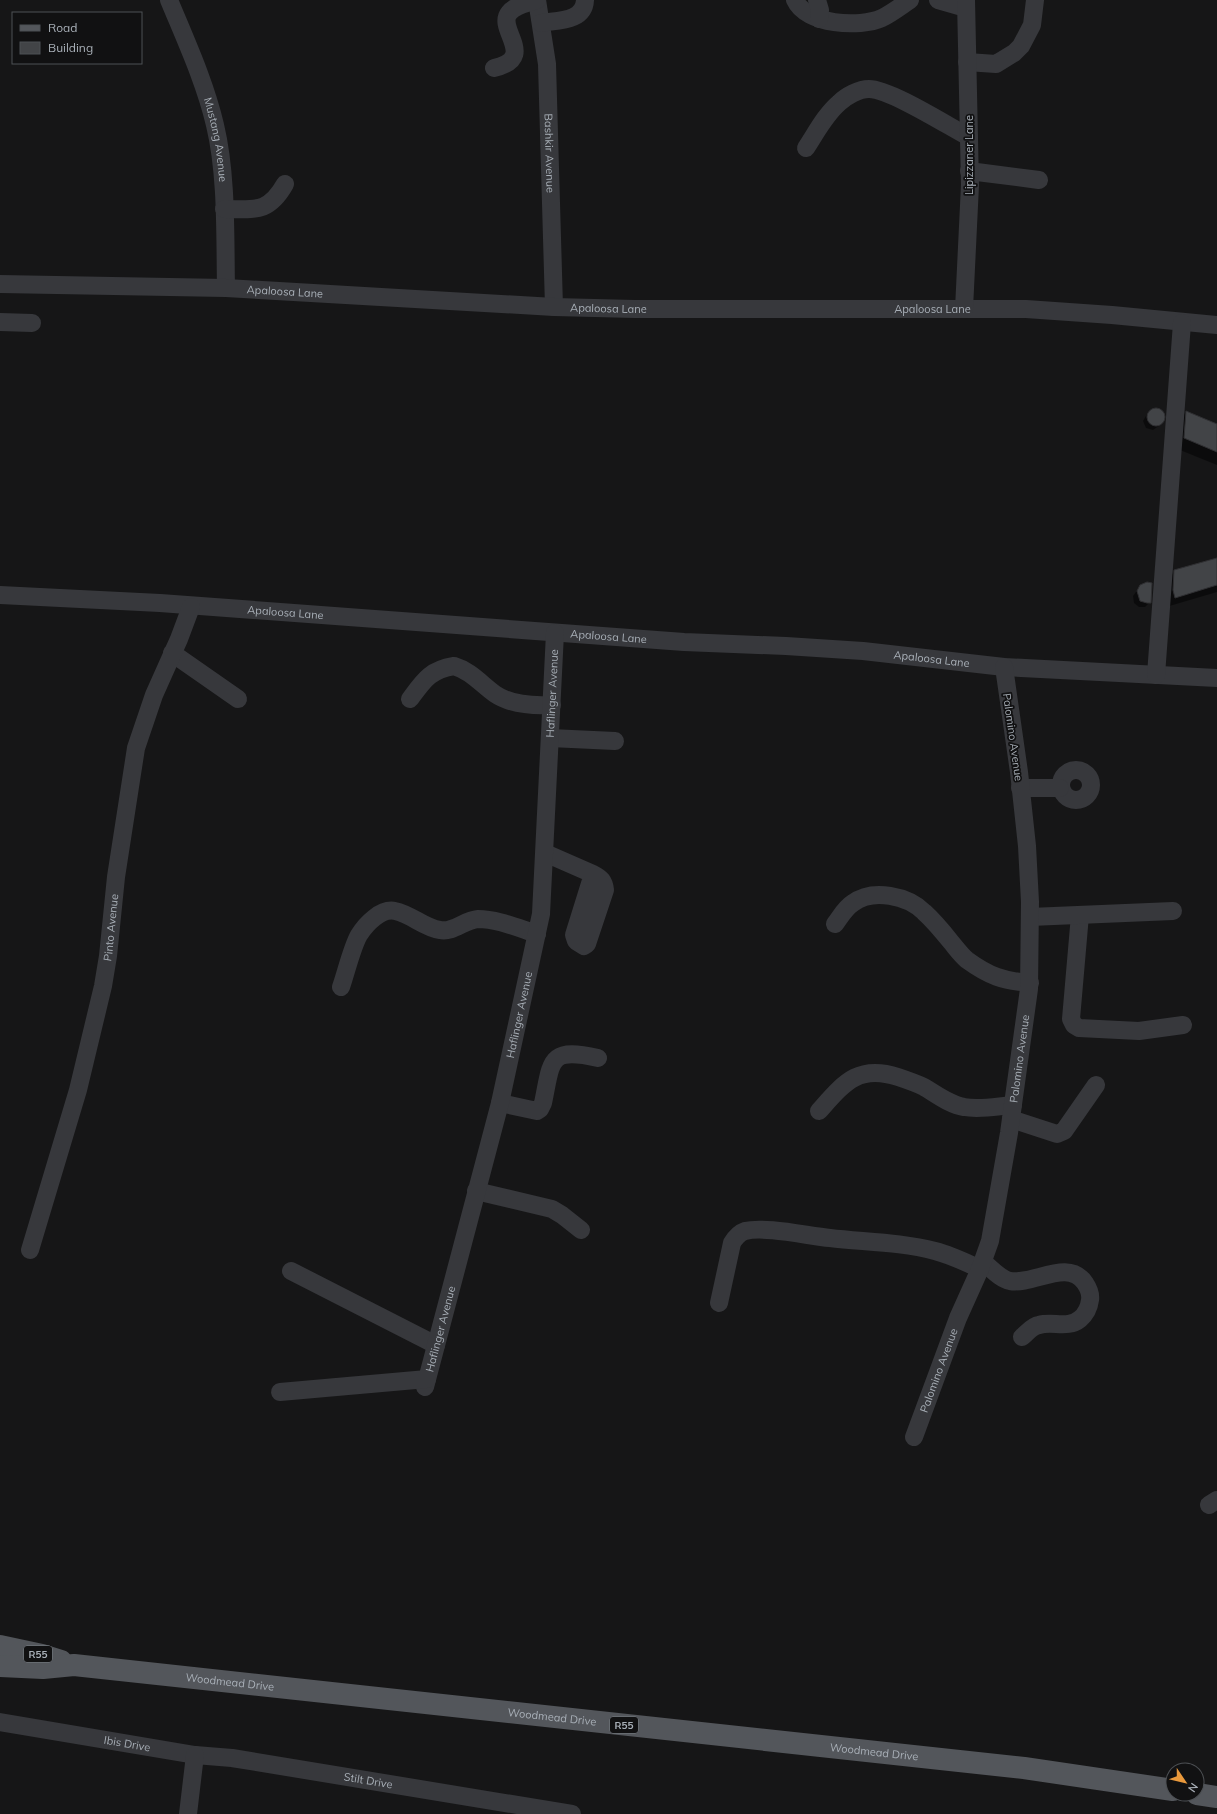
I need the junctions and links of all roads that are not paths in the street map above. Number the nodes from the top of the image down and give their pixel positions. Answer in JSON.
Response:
{"nodes":[{"id":1,"x":169,"y":0,"type":"edge"},
{"id":2,"x":537,"y":0,"type":"edge"},
{"id":3,"x":585,"y":0,"type":"edge"},
{"id":4,"x":795,"y":0,"type":"edge"},
{"id":5,"x":817,"y":0,"type":"edge"},
{"id":6,"x":910,"y":0,"type":"edge"},
{"id":7,"x":938,"y":0,"type":"edge"},
{"id":8,"x":1035,"y":0,"type":"edge"},
{"id":9,"x":966,"y":4,"type":"edge"},
{"id":10,"x":819,"y":18,"type":"junction"},
{"id":11,"x":541,"y":23,"type":"junction"},
{"id":12,"x":967,"y":62,"type":"junction"},
{"id":13,"x":494,"y":68,"type":"dead end"},
{"id":14,"x":969,"y":137,"type":"junction"},
{"id":15,"x":806,"y":148,"type":"dead end"},
{"id":16,"x":970,"y":171,"type":"junction"},
{"id":17,"x":1039,"y":180,"type":"dead end"},
{"id":18,"x":285,"y":184,"type":"dead end"},
{"id":19,"x":224,"y":209,"type":"junction"},
{"id":20,"x":0,"y":284,"type":"edge"},
{"id":21,"x":226,"y":288,"type":"junction"},
{"id":22,"x":554,"y":307,"type":"junction"},
{"id":23,"x":964,"y":309,"type":"junction"},
{"id":24,"x":0,"y":322,"type":"edge"},
{"id":25,"x":32,"y":323,"type":"dead end"},
{"id":26,"x":1182,"y":323,"type":"junction"},
{"id":27,"x":1217,"y":325,"type":"edge"},
{"id":28,"x":0,"y":595,"type":"edge"},
{"id":29,"x":190,"y":607,"type":"junction"},
{"id":30,"x":556,"y":633,"type":"junction"},
{"id":31,"x":172,"y":653,"type":"junction"},
{"id":32,"x":1004,"y":667,"type":"junction"},
{"id":33,"x":1156,"y":675,"type":"junction"},
{"id":34,"x":1217,"y":678,"type":"edge"},
{"id":35,"x":238,"y":699,"type":"dead end"},
{"id":36,"x":410,"y":699,"type":"dead end"},
{"id":37,"x":552,"y":705,"type":"junction"},
{"id":38,"x":550,"y":738,"type":"junction"},
{"id":39,"x":615,"y":741,"type":"dead end"},
{"id":40,"x":1020,"y":788,"type":"junction"},
{"id":41,"x":1060,"y":788,"type":"dead end"},
{"id":42,"x":545,"y":853,"type":"junction"},
{"id":43,"x":593,"y":874,"type":"dead end"},
{"id":44,"x":1173,"y":911,"type":"dead end"},
{"id":45,"x":1080,"y":915,"type":"junction"},
{"id":46,"x":1030,"y":917,"type":"junction"},
{"id":47,"x":835,"y":924,"type":"dead end"},
{"id":48,"x":537,"y":934,"type":"junction"},
{"id":49,"x":1030,"y":983,"type":"junction"},
{"id":50,"x":341,"y":987,"type":"dead end"},
{"id":51,"x":1183,"y":1025,"type":"dead end"},
{"id":52,"x":598,"y":1058,"type":"dead end"},
{"id":53,"x":1096,"y":1085,"type":"dead end"},
{"id":54,"x":500,"y":1103,"type":"junction"},
{"id":55,"x":819,"y":1111,"type":"dead end"},
{"id":56,"x":1012,"y":1112,"type":"junction"},
{"id":57,"x":476,"y":1191,"type":"junction"},
{"id":58,"x":580,"y":1230,"type":"dead end"},
{"id":59,"x":30,"y":1250,"type":"dead end"},
{"id":60,"x":981,"y":1266,"type":"junction"},
{"id":61,"x":291,"y":1271,"type":"dead end"},
{"id":62,"x":719,"y":1303,"type":"dead end"},
{"id":63,"x":1022,"y":1337,"type":"dead end"},
{"id":64,"x":436,"y":1345,"type":"junction"},
{"id":65,"x":280,"y":1392,"type":"dead end"},
{"id":66,"x":914,"y":1437,"type":"dead end"},
{"id":67,"x":0,"y":1646,"type":"edge"},
{"id":68,"x":74,"y":1665,"type":"junction"},
{"id":69,"x":0,"y":1666,"type":"edge"},
{"id":70,"x":0,"y":1722,"type":"edge"},
{"id":71,"x":195,"y":1755,"type":"junction"},
{"id":72,"x":1165,"y":1789,"type":"edge"},
{"id":73,"x":1205,"y":1795,"type":"edge"},
{"id":74,"x":1217,"y":1797,"type":"edge"},
{"id":75,"x":541,"y":1812,"type":"edge"},
{"id":76,"x":188,"y":1814,"type":"edge"},
{"id":77,"x":572,"y":1814,"type":"edge"}],
"edges":[{"from":1,"to":19,"type":"street","name":"Mustang Avenue"},
{"from":2,"to":11,"type":"street","name":"Bashkir Avenue"},
{"from":2,"to":13,"type":"street"},
{"from":3,"to":11,"type":"street"},
{"from":4,"to":10,"type":"street"},
{"from":5,"to":10,"type":"street"},
{"from":6,"to":10,"type":"street"},
{"from":7,"to":9,"type":"street"},
{"from":8,"to":12,"type":"street"},
{"from":9,"to":12,"type":"street","name":"Lipizzaner Lane"},
{"from":11,"to":22,"type":"street","name":"Bashkir Avenue"},
{"from":12,"to":14,"type":"street","name":"Lipizzaner Lane"},
{"from":14,"to":15,"type":"street"},
{"from":14,"to":16,"type":"street","name":"Lipizzaner Lane"},
{"from":16,"to":17,"type":"street"},
{"from":16,"to":23,"type":"street","name":"Lipizzaner Lane"},
{"from":18,"to":19,"type":"street"},
{"from":19,"to":21,"type":"street","name":"Mustang Avenue"},
{"from":20,"to":21,"type":"street","name":"Apaloosa Lane"},
{"from":21,"to":22,"type":"street","name":"Apaloosa Lane"},
{"from":22,"to":23,"type":"street","name":"Apaloosa Lane"},
{"from":23,"to":26,"type":"street","name":"Apaloosa Lane"},
{"from":24,"to":25,"type":"street"},
{"from":26,"to":27,"type":"street","name":"Apaloosa Lane"},
{"from":26,"to":33,"type":"street"},
{"from":28,"to":29,"type":"street","name":"Apaloosa Lane"},
{"from":29,"to":30,"type":"street","name":"Apaloosa Lane"},
{"from":29,"to":31,"type":"street","name":"Pinto Avenue"},
{"from":30,"to":32,"type":"street","name":"Apaloosa Lane"},
{"from":30,"to":37,"type":"street","name":"Haflinger Avenue"},
{"from":31,"to":35,"type":"street"},
{"from":31,"to":59,"type":"street","name":"Pinto Avenue"},
{"from":32,"to":33,"type":"street","name":"Apaloosa Lane"},
{"from":32,"to":40,"type":"street","name":"Palomino Avenue"},
{"from":33,"to":34,"type":"street","name":"Apaloosa Lane"},
{"from":36,"to":37,"type":"street"},
{"from":37,"to":38,"type":"street","name":"Haflinger Avenue"},
{"from":38,"to":39,"type":"street"},
{"from":38,"to":42,"type":"street","name":"Haflinger Avenue"},
{"from":40,"to":41,"type":"street"},
{"from":40,"to":46,"type":"street","name":"Palomino Avenue"},
{"from":42,"to":43,"type":"street"},
{"from":42,"to":48,"type":"street","name":"Haflinger Avenue"},
{"from":44,"to":45,"type":"street"},
{"from":45,"to":46,"type":"street"},
{"from":45,"to":51,"type":"street"},
{"from":46,"to":49,"type":"street","name":"Palomino Avenue"},
{"from":47,"to":49,"type":"street"},
{"from":48,"to":50,"type":"street"},
{"from":48,"to":54,"type":"street","name":"Haflinger Avenue"},
{"from":49,"to":56,"type":"street","name":"Palomino Avenue"},
{"from":52,"to":54,"type":"street"},
{"from":53,"to":56,"type":"street"},
{"from":54,"to":57,"type":"street","name":"Haflinger Avenue"},
{"from":55,"to":56,"type":"street"},
{"from":56,"to":60,"type":"street","name":"Palomino Avenue"},
{"from":57,"to":58,"type":"street"},
{"from":57,"to":64,"type":"street","name":"Haflinger Avenue"},
{"from":60,"to":62,"type":"street"},
{"from":60,"to":63,"type":"street"},
{"from":60,"to":66,"type":"street","name":"Palomino Avenue"},
{"from":61,"to":64,"type":"street"},
{"from":64,"to":65,"type":"street","name":"Haflinger Avenue"},
{"from":67,"to":68,"type":"main road","name":"Woodmead Drive","number":"R55"},
{"from":68,"to":69,"type":"main road","name":"Woodmead Drive","number":"R55"},
{"from":68,"to":72,"type":"main road","name":"Woodmead Drive","number":"R55"},
{"from":70,"to":71,"type":"street","name":"Ibis Drive"},
{"from":71,"to":75,"type":"street","name":"Stilt Drive"},
{"from":71,"to":76,"type":"street"},
{"from":73,"to":74,"type":"main road"},
{"from":75,"to":77,"type":"street","name":"Stilt Drive"}]}
